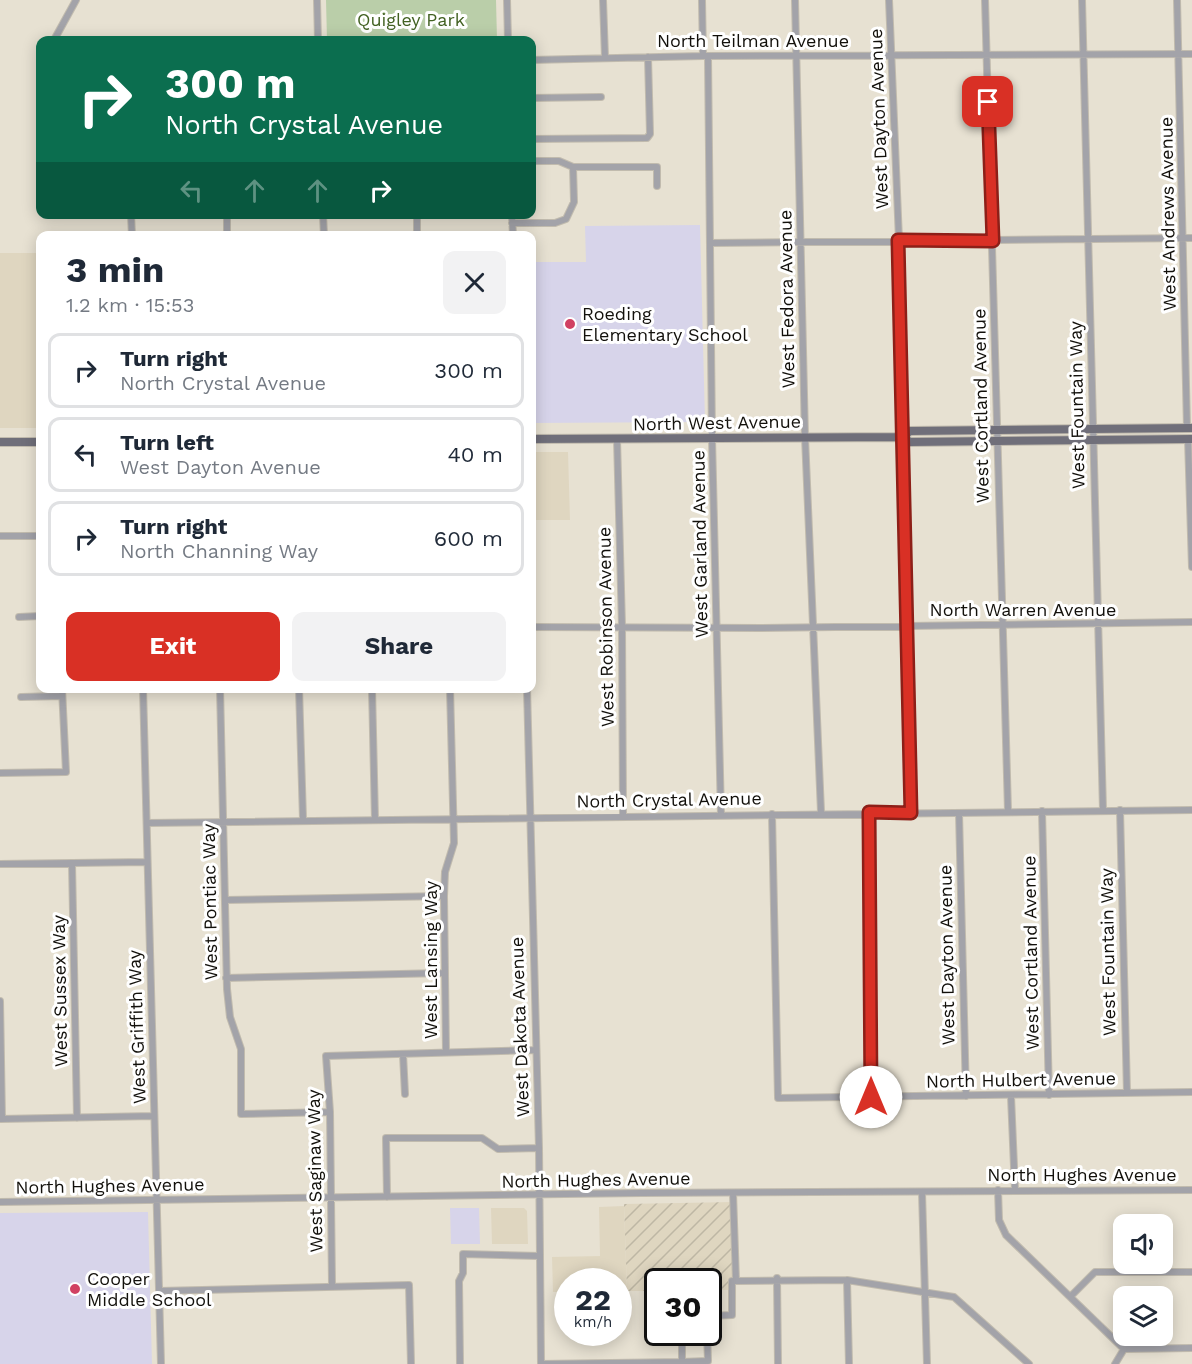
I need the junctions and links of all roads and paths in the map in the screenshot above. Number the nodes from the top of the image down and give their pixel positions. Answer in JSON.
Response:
{"nodes":[{"id":1,"x":76,"y":0,"type":"edge"},
{"id":2,"x":317,"y":0,"type":"edge"},
{"id":3,"x":507,"y":0,"type":"edge"},
{"id":4,"x":603,"y":0,"type":"edge"},
{"id":5,"x":702,"y":0,"type":"edge"},
{"id":6,"x":795,"y":0,"type":"edge"},
{"id":7,"x":889,"y":0,"type":"edge"},
{"id":8,"x":986,"y":0,"type":"edge"},
{"id":9,"x":1082,"y":0,"type":"edge"},
{"id":10,"x":1178,"y":0,"type":"edge"},
{"id":11,"x":56,"y":36,"type":"edge"},
{"id":12,"x":318,"y":36,"type":"edge"},
{"id":13,"x":508,"y":36,"type":"edge"},
{"id":14,"x":1083,"y":54,"type":"junction"},
{"id":15,"x":1192,"y":54,"type":"edge"},
{"id":16,"x":987,"y":55,"type":"junction"},
{"id":17,"x":1179,"y":55,"type":"junction"},
{"id":18,"x":706,"y":56,"type":"junction"},
{"id":19,"x":891,"y":56,"type":"junction"},
{"id":20,"x":605,"y":57,"type":"junction"},
{"id":21,"x":648,"y":57,"type":"junction"},
{"id":22,"x":795,"y":57,"type":"junction"},
{"id":23,"x":536,"y":60,"type":"edge"},
{"id":24,"x":601,"y":97,"type":"dead end"},
{"id":25,"x":536,"y":99,"type":"edge"},
{"id":26,"x":536,"y":138,"type":"edge"},
{"id":27,"x":536,"y":161,"type":"edge"},
{"id":28,"x":573,"y":167,"type":"junction"},
{"id":29,"x":657,"y":186,"type":"dead end"},
{"id":30,"x":512,"y":219,"type":"edge"},
{"id":31,"x":512,"y":223,"type":"junction"},
{"id":32,"x":513,"y":231,"type":"edge"},
{"id":33,"x":1188,"y":238,"type":"edge"},
{"id":34,"x":898,"y":240,"type":"junction"},
{"id":35,"x":1088,"y":240,"type":"junction"},
{"id":36,"x":800,"y":241,"type":"junction"},
{"id":37,"x":993,"y":241,"type":"junction"},
{"id":38,"x":710,"y":243,"type":"junction"},
{"id":39,"x":1092,"y":428,"type":"junction"},
{"id":40,"x":1190,"y":428,"type":"edge"},
{"id":41,"x":997,"y":430,"type":"junction"},
{"id":42,"x":805,"y":437,"type":"junction"},
{"id":43,"x":903,"y":437,"type":"junction"},
{"id":44,"x":712,"y":438,"type":"junction"},
{"id":45,"x":536,"y":439,"type":"edge"},
{"id":46,"x":617,"y":439,"type":"junction"},
{"id":47,"x":1190,"y":439,"type":"edge"},
{"id":48,"x":1092,"y":440,"type":"junction"},
{"id":49,"x":997,"y":441,"type":"junction"},
{"id":50,"x":0,"y":442,"type":"edge"},
{"id":51,"x":36,"y":442,"type":"edge"},
{"id":52,"x":1,"y":536,"type":"edge"},
{"id":53,"x":36,"y":536,"type":"edge"},
{"id":54,"x":1192,"y":567,"type":"edge"},
{"id":55,"x":36,"y":616,"type":"edge"},
{"id":56,"x":19,"y":617,"type":"dead end"},
{"id":57,"x":1192,"y":622,"type":"edge"},
{"id":58,"x":622,"y":626,"type":"junction"},
{"id":59,"x":905,"y":626,"type":"junction"},
{"id":60,"x":1001,"y":626,"type":"junction"},
{"id":61,"x":1097,"y":626,"type":"junction"},
{"id":62,"x":536,"y":627,"type":"edge"},
{"id":63,"x":717,"y":628,"type":"junction"},
{"id":64,"x":812,"y":628,"type":"junction"},
{"id":65,"x":143,"y":693,"type":"edge"},
{"id":66,"x":220,"y":693,"type":"edge"},
{"id":67,"x":299,"y":693,"type":"edge"},
{"id":68,"x":372,"y":693,"type":"edge"},
{"id":69,"x":450,"y":693,"type":"edge"},
{"id":70,"x":527,"y":693,"type":"edge"},
{"id":71,"x":62,"y":696,"type":"joint"},
{"id":72,"x":21,"y":697,"type":"dead end"},
{"id":73,"x":0,"y":773,"type":"edge"},
{"id":74,"x":1103,"y":810,"type":"junction"},
{"id":75,"x":1120,"y":810,"type":"junction"},
{"id":76,"x":1192,"y":810,"type":"edge"},
{"id":77,"x":1008,"y":811,"type":"junction"},
{"id":78,"x":1042,"y":811,"type":"junction"},
{"id":79,"x":821,"y":812,"type":"junction"},
{"id":80,"x":869,"y":812,"type":"junction"},
{"id":81,"x":911,"y":813,"type":"junction"},
{"id":82,"x":959,"y":813,"type":"junction"},
{"id":83,"x":772,"y":814,"type":"junction"},
{"id":84,"x":721,"y":815,"type":"junction"},
{"id":85,"x":529,"y":816,"type":"junction"},
{"id":86,"x":623,"y":816,"type":"junction"},
{"id":87,"x":455,"y":818,"type":"junction"},
{"id":88,"x":303,"y":819,"type":"junction"},
{"id":89,"x":375,"y":820,"type":"junction"},
{"id":90,"x":223,"y":821,"type":"junction"},
{"id":91,"x":147,"y":823,"type":"junction"},
{"id":92,"x":147,"y":862,"type":"junction"},
{"id":93,"x":72,"y":863,"type":"junction"},
{"id":94,"x":0,"y":864,"type":"edge"},
{"id":95,"x":444,"y":896,"type":"junction"},
{"id":96,"x":225,"y":900,"type":"junction"},
{"id":97,"x":444,"y":973,"type":"junction"},
{"id":98,"x":226,"y":978,"type":"junction"},
{"id":99,"x":0,"y":1002,"type":"edge"},
{"id":100,"x":535,"y":1050,"type":"junction"},
{"id":101,"x":446,"y":1052,"type":"junction"},
{"id":102,"x":403,"y":1054,"type":"junction"},
{"id":103,"x":1192,"y":1092,"type":"edge"},
{"id":104,"x":1127,"y":1093,"type":"junction"},
{"id":105,"x":405,"y":1095,"type":"dead end"},
{"id":106,"x":1049,"y":1095,"type":"junction"},
{"id":107,"x":966,"y":1096,"type":"junction"},
{"id":108,"x":1011,"y":1096,"type":"junction"},
{"id":109,"x":871,"y":1097,"type":"junction"},
{"id":110,"x":330,"y":1112,"type":"junction"},
{"id":111,"x":154,"y":1116,"type":"junction"},
{"id":112,"x":77,"y":1118,"type":"junction"},
{"id":113,"x":1,"y":1119,"type":"edge"},
{"id":114,"x":539,"y":1148,"type":"junction"},
{"id":115,"x":998,"y":1190,"type":"junction"},
{"id":116,"x":1192,"y":1190,"type":"edge"},
{"id":117,"x":1015,"y":1191,"type":"junction"},
{"id":118,"x":922,"y":1192,"type":"junction"},
{"id":119,"x":733,"y":1193,"type":"junction"},
{"id":120,"x":539,"y":1196,"type":"junction"},
{"id":121,"x":387,"y":1197,"type":"junction"},
{"id":122,"x":331,"y":1198,"type":"junction"},
{"id":123,"x":156,"y":1201,"type":"junction"},
{"id":124,"x":0,"y":1203,"type":"edge"},
{"id":125,"x":540,"y":1256,"type":"junction"},
{"id":126,"x":1192,"y":1272,"type":"edge"},
{"id":127,"x":777,"y":1278,"type":"junction"},
{"id":128,"x":847,"y":1280,"type":"junction"},
{"id":129,"x":734,"y":1281,"type":"junction"},
{"id":130,"x":332,"y":1285,"type":"junction"},
{"id":131,"x":159,"y":1291,"type":"junction"},
{"id":132,"x":925,"y":1292,"type":"junction"},
{"id":133,"x":1071,"y":1296,"type":"junction"},
{"id":134,"x":722,"y":1315,"type":"edge"},
{"id":135,"x":682,"y":1346,"type":"edge"},
{"id":136,"x":707,"y":1346,"type":"edge"},
{"id":137,"x":1192,"y":1348,"type":"edge"},
{"id":138,"x":1124,"y":1349,"type":"junction"},
{"id":139,"x":1022,"y":1358,"type":"junction"},
{"id":140,"x":682,"y":1362,"type":"junction"},
{"id":141,"x":161,"y":1364,"type":"edge"},
{"id":142,"x":411,"y":1364,"type":"edge"},
{"id":143,"x":460,"y":1364,"type":"edge"},
{"id":144,"x":541,"y":1364,"type":"edge"},
{"id":145,"x":778,"y":1364,"type":"edge"},
{"id":146,"x":849,"y":1364,"type":"edge"},
{"id":147,"x":927,"y":1364,"type":"edge"},
{"id":148,"x":1016,"y":1364,"type":"edge"},
{"id":149,"x":1029,"y":1364,"type":"edge"},
{"id":150,"x":1115,"y":1364,"type":"edge"}],
"edges":[{"from":1,"to":11,"type":"street"},
{"from":2,"to":12,"type":"street"},
{"from":3,"to":13,"type":"street"},
{"from":4,"to":20,"type":"street"},
{"from":5,"to":18,"type":"street","name":"West Garland Avenue"},
{"from":6,"to":22,"type":"street","name":"West Fedora Avenue"},
{"from":7,"to":19,"type":"street","name":"West Dayton Avenue"},
{"from":8,"to":16,"type":"street","name":"West Cortland Avenue"},
{"from":9,"to":14,"type":"street","name":"West Fountain Way"},
{"from":10,"to":17,"type":"street","name":"West Andrews Avenue"},
{"from":14,"to":16,"type":"street","name":"North Teilman Avenue"},
{"from":14,"to":17,"type":"street","name":"North Teilman Avenue"},
{"from":14,"to":35,"type":"street","name":"West Fountain Way"},
{"from":15,"to":17,"type":"street","name":"North Teilman Avenue"},
{"from":16,"to":19,"type":"street","name":"North Teilman Avenue"},
{"from":16,"to":37,"type":"street","name":"West Cortland Avenue"},
{"from":17,"to":33,"type":"street","name":"West Andrews Avenue"},
{"from":18,"to":21,"type":"street","name":"North Teilman Avenue"},
{"from":18,"to":22,"type":"street","name":"North Teilman Avenue"},
{"from":18,"to":38,"type":"street","name":"West Garland Avenue"},
{"from":19,"to":22,"type":"street","name":"North Teilman Avenue"},
{"from":19,"to":34,"type":"street","name":"West Dayton Avenue"},
{"from":20,"to":21,"type":"street","name":"North Teilman Avenue"},
{"from":20,"to":23,"type":"street","name":"North Teilman Avenue"},
{"from":21,"to":26,"type":"street"},
{"from":22,"to":36,"type":"street","name":"West Fedora Avenue"},
{"from":24,"to":25,"type":"street"},
{"from":27,"to":28,"type":"street"},
{"from":28,"to":29,"type":"street"},
{"from":28,"to":31,"type":"street"},
{"from":30,"to":31,"type":"street"},
{"from":31,"to":32,"type":"street"},
{"from":33,"to":35,"type":"street"},
{"from":33,"to":40,"type":"street","name":"West Andrews Avenue"},
{"from":34,"to":36,"type":"street"},
{"from":34,"to":37,"type":"street"},
{"from":34,"to":43,"type":"street","name":"West Dayton Avenue"},
{"from":35,"to":37,"type":"street"},
{"from":35,"to":39,"type":"street","name":"West Fountain Way"},
{"from":36,"to":38,"type":"street"},
{"from":36,"to":42,"type":"street","name":"West Fedora Avenue"},
{"from":37,"to":41,"type":"street","name":"West Cortland Avenue"},
{"from":38,"to":44,"type":"street","name":"West Garland Avenue"},
{"from":39,"to":40,"type":"main road","name":"North West Avenue"},
{"from":39,"to":41,"type":"main road","name":"North West Avenue"},
{"from":39,"to":48,"type":"street","name":"West Fountain Way"},
{"from":41,"to":43,"type":"main road","name":"North West Avenue"},
{"from":41,"to":49,"type":"street","name":"West Cortland Avenue"},
{"from":42,"to":43,"type":"main road","name":"North West Avenue"},
{"from":42,"to":44,"type":"main road","name":"North West Avenue"},
{"from":42,"to":64,"type":"street","name":"West Fedora Avenue"},
{"from":43,"to":49,"type":"main road","name":"North West Avenue"},
{"from":43,"to":59,"type":"street","name":"West Dayton Avenue"},
{"from":44,"to":46,"type":"main road","name":"North West Avenue"},
{"from":44,"to":63,"type":"street","name":"West Garland Avenue"},
{"from":45,"to":46,"type":"main road","name":"North West Avenue"},
{"from":46,"to":58,"type":"street","name":"West Robinson Avenue"},
{"from":47,"to":48,"type":"main road","name":"North West Avenue"},
{"from":47,"to":54,"type":"street"},
{"from":48,"to":49,"type":"main road","name":"North West Avenue"},
{"from":48,"to":61,"type":"street","name":"West Fountain Way"},
{"from":49,"to":60,"type":"street","name":"West Cortland Avenue"},
{"from":50,"to":51,"type":"main road"},
{"from":52,"to":53,"type":"street"},
{"from":55,"to":56,"type":"street"},
{"from":57,"to":61,"type":"street","name":"North Warren Avenue"},
{"from":58,"to":62,"type":"street","name":"North Warren Avenue"},
{"from":58,"to":63,"type":"street","name":"North Warren Avenue"},
{"from":58,"to":86,"type":"street","name":"West Robinson Avenue"},
{"from":59,"to":60,"type":"street","name":"North Warren Avenue"},
{"from":59,"to":64,"type":"street","name":"North Warren Avenue"},
{"from":59,"to":81,"type":"street","name":"West Dayton Avenue"},
{"from":60,"to":61,"type":"street","name":"North Warren Avenue"},
{"from":60,"to":77,"type":"street","name":"West Cortland Avenue"},
{"from":61,"to":74,"type":"street","name":"West Fountain Way"},
{"from":63,"to":64,"type":"street","name":"North Warren Avenue"},
{"from":63,"to":84,"type":"street","name":"West Garland Avenue"},
{"from":64,"to":79,"type":"street","name":"West Fedora Avenue"},
{"from":65,"to":91,"type":"street","name":"West Griffith Way"},
{"from":66,"to":90,"type":"street","name":"West Pontiac Way"},
{"from":67,"to":88,"type":"street"},
{"from":68,"to":89,"type":"street"},
{"from":69,"to":87,"type":"street","name":"West Lansing Way"},
{"from":70,"to":85,"type":"street","name":"West Dakota Avenue"},
{"from":71,"to":72,"type":"street"},
{"from":71,"to":73,"type":"street"},
{"from":74,"to":75,"type":"street","name":"North Crystal Avenue"},
{"from":74,"to":78,"type":"street","name":"North Crystal Avenue"},
{"from":75,"to":76,"type":"street","name":"North Crystal Avenue"},
{"from":75,"to":104,"type":"street","name":"West Fountain Way"},
{"from":77,"to":78,"type":"street","name":"North Crystal Avenue"},
{"from":77,"to":82,"type":"street","name":"North Crystal Avenue"},
{"from":78,"to":106,"type":"street","name":"West Cortland Avenue"},
{"from":79,"to":80,"type":"street","name":"North Crystal Avenue"},
{"from":79,"to":83,"type":"street","name":"North Crystal Avenue"},
{"from":80,"to":81,"type":"street","name":"North Crystal Avenue"},
{"from":80,"to":109,"type":"street"},
{"from":81,"to":82,"type":"street","name":"North Crystal Avenue"},
{"from":82,"to":107,"type":"street","name":"West Dayton Avenue"},
{"from":83,"to":84,"type":"street","name":"North Crystal Avenue"},
{"from":83,"to":109,"type":"street","name":"North Hulbert Avenue"},
{"from":84,"to":86,"type":"street","name":"North Crystal Avenue"},
{"from":85,"to":86,"type":"street","name":"North Crystal Avenue"},
{"from":85,"to":87,"type":"street","name":"North Crystal Avenue"},
{"from":85,"to":100,"type":"street","name":"West Dakota Avenue"},
{"from":87,"to":89,"type":"street","name":"North Crystal Avenue"},
{"from":87,"to":95,"type":"street","name":"West Lansing Way"},
{"from":88,"to":89,"type":"street","name":"North Crystal Avenue"},
{"from":88,"to":90,"type":"street","name":"North Crystal Avenue"},
{"from":90,"to":91,"type":"street","name":"North Crystal Avenue"},
{"from":90,"to":96,"type":"street","name":"West Pontiac Way"},
{"from":91,"to":92,"type":"street","name":"West Griffith Way"},
{"from":92,"to":93,"type":"street"},
{"from":92,"to":111,"type":"street","name":"West Griffith Way"},
{"from":93,"to":94,"type":"street"},
{"from":93,"to":112,"type":"street","name":"West Sussex Way"},
{"from":95,"to":96,"type":"street"},
{"from":95,"to":97,"type":"street","name":"West Lansing Way"},
{"from":96,"to":98,"type":"street","name":"West Pontiac Way"},
{"from":97,"to":98,"type":"street"},
{"from":97,"to":101,"type":"street","name":"West Lansing Way"},
{"from":98,"to":110,"type":"street","name":"West Pontiac Way"},
{"from":99,"to":113,"type":"street"},
{"from":100,"to":101,"type":"street"},
{"from":100,"to":114,"type":"street","name":"West Dakota Avenue"},
{"from":101,"to":102,"type":"street"},
{"from":102,"to":105,"type":"street"},
{"from":102,"to":110,"type":"street","name":"West Saginaw Way"},
{"from":103,"to":104,"type":"street","name":"North Hulbert Avenue"},
{"from":104,"to":106,"type":"street","name":"North Hulbert Avenue"},
{"from":106,"to":108,"type":"street","name":"North Hulbert Avenue"},
{"from":107,"to":108,"type":"street","name":"North Hulbert Avenue"},
{"from":107,"to":109,"type":"street","name":"North Hulbert Avenue"},
{"from":108,"to":117,"type":"street"},
{"from":110,"to":122,"type":"street","name":"West Saginaw Way"},
{"from":111,"to":112,"type":"street"},
{"from":111,"to":123,"type":"street","name":"West Griffith Way"},
{"from":112,"to":113,"type":"street"},
{"from":114,"to":120,"type":"street","name":"West Dakota Avenue"},
{"from":114,"to":121,"type":"street"},
{"from":115,"to":117,"type":"street","name":"North Hughes Avenue"},
{"from":115,"to":118,"type":"street","name":"North Hughes Avenue"},
{"from":115,"to":133,"type":"street"},
{"from":116,"to":117,"type":"street","name":"North Hughes Avenue"},
{"from":118,"to":119,"type":"street","name":"North Hughes Avenue"},
{"from":118,"to":132,"type":"street"},
{"from":119,"to":120,"type":"street","name":"North Hughes Avenue"},
{"from":119,"to":129,"type":"street"},
{"from":120,"to":121,"type":"street","name":"North Hughes Avenue"},
{"from":120,"to":125,"type":"street","name":"West Dakota Avenue"},
{"from":121,"to":122,"type":"street","name":"North Hughes Avenue"},
{"from":122,"to":123,"type":"street","name":"North Hughes Avenue"},
{"from":122,"to":130,"type":"street","name":"West Saginaw Way"},
{"from":123,"to":124,"type":"street","name":"North Hughes Avenue"},
{"from":123,"to":131,"type":"street","name":"West Griffith Way"},
{"from":125,"to":143,"type":"street"},
{"from":125,"to":144,"type":"street","name":"West Dakota Avenue"},
{"from":126,"to":133,"type":"street"},
{"from":127,"to":128,"type":"street"},
{"from":127,"to":129,"type":"street"},
{"from":127,"to":145,"type":"street"},
{"from":128,"to":132,"type":"street"},
{"from":128,"to":146,"type":"street"},
{"from":129,"to":134,"type":"street"},
{"from":130,"to":131,"type":"street"},
{"from":130,"to":142,"type":"street"},
{"from":131,"to":141,"type":"street","name":"West Griffith Way"},
{"from":132,"to":139,"type":"street"},
{"from":132,"to":147,"type":"street"},
{"from":133,"to":138,"type":"street"},
{"from":135,"to":140,"type":"street"},
{"from":136,"to":140,"type":"street"},
{"from":137,"to":138,"type":"street"},
{"from":138,"to":150,"type":"street"},
{"from":139,"to":148,"type":"street"},
{"from":139,"to":149,"type":"street"},
{"from":140,"to":144,"type":"street"}]}
